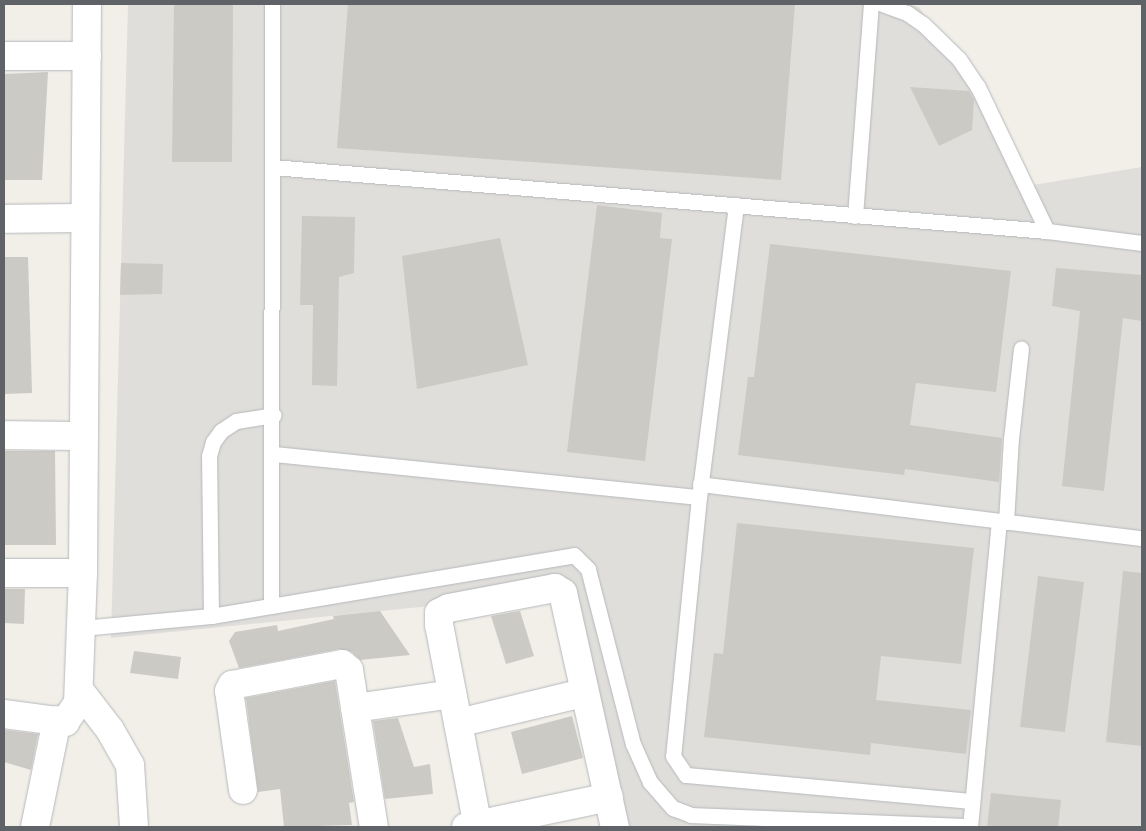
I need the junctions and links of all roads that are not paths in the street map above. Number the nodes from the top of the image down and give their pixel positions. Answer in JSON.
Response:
{"nodes":[{"id":1,"x":87,"y":4,"type":"edge"},
{"id":2,"x":272,"y":4,"type":"edge"},
{"id":3,"x":871,"y":4,"type":"edge"},
{"id":4,"x":882,"y":4,"type":"edge"},
{"id":5,"x":4,"y":56,"type":"edge"},
{"id":6,"x":87,"y":56,"type":"junction"},
{"id":7,"x":272,"y":167,"type":"junction"},
{"id":8,"x":736,"y":205,"type":"junction"},
{"id":9,"x":854,"y":216,"type":"junction"},
{"id":10,"x":85,"y":218,"type":"junction"},
{"id":11,"x":4,"y":219,"type":"edge"},
{"id":12,"x":1047,"y":230,"type":"junction"},
{"id":13,"x":1142,"y":243,"type":"edge"},
{"id":14,"x":1021,"y":349,"type":"dead end"},
{"id":15,"x":274,"y":415,"type":"junction"},
{"id":16,"x":4,"y":435,"type":"edge"},
{"id":17,"x":84,"y":436,"type":"junction"},
{"id":18,"x":274,"y":454,"type":"junction"},
{"id":19,"x":700,"y":491,"type":"junction"},
{"id":20,"x":1003,"y":521,"type":"junction"},
{"id":21,"x":1142,"y":538,"type":"edge"},
{"id":22,"x":4,"y":573,"type":"edge"},
{"id":23,"x":83,"y":573,"type":"junction"},
{"id":24,"x":271,"y":606,"type":"junction"},
{"id":25,"x":211,"y":616,"type":"junction"},
{"id":26,"x":81,"y":628,"type":"junction"},
{"id":27,"x":80,"y":691,"type":"junction"},
{"id":28,"x":583,"y":693,"type":"junction"},
{"id":29,"x":452,"y":694,"type":"junction"},
{"id":30,"x":355,"y":708,"type":"junction"},
{"id":31,"x":4,"y":714,"type":"edge"},
{"id":32,"x":57,"y":720,"type":"junction"},
{"id":33,"x":458,"y":723,"type":"junction"},
{"id":34,"x":243,"y":790,"type":"dead end"},
{"id":35,"x":609,"y":797,"type":"junction"},
{"id":36,"x":972,"y":801,"type":"junction"},
{"id":37,"x":728,"y":822,"type":"edge"},
{"id":38,"x":34,"y":827,"type":"edge"},
{"id":39,"x":134,"y":827,"type":"edge"},
{"id":40,"x":374,"y":827,"type":"edge"},
{"id":41,"x":474,"y":827,"type":"edge"},
{"id":42,"x":616,"y":827,"type":"edge"},
{"id":43,"x":970,"y":827,"type":"edge"}],
"edges":[{"from":1,"to":6,"type":"street"},
{"from":2,"to":7,"type":"lane"},
{"from":3,"to":9,"type":"lane"},
{"from":4,"to":12,"type":"lane"},
{"from":5,"to":6,"type":"street"},
{"from":6,"to":10,"type":"street"},
{"from":7,"to":8,"type":"lane"},
{"from":7,"to":15,"type":"lane"},
{"from":8,"to":9,"type":"lane"},
{"from":8,"to":19,"type":"lane"},
{"from":9,"to":12,"type":"lane"},
{"from":10,"to":11,"type":"street"},
{"from":10,"to":17,"type":"street"},
{"from":12,"to":13,"type":"lane"},
{"from":14,"to":20,"type":"lane"},
{"from":15,"to":18,"type":"lane"},
{"from":15,"to":25,"type":"lane"},
{"from":16,"to":17,"type":"street"},
{"from":17,"to":23,"type":"street"},
{"from":18,"to":19,"type":"lane"},
{"from":18,"to":24,"type":"lane"},
{"from":19,"to":20,"type":"lane"},
{"from":19,"to":36,"type":"lane"},
{"from":20,"to":21,"type":"lane"},
{"from":20,"to":36,"type":"lane"},
{"from":22,"to":23,"type":"street"},
{"from":23,"to":26,"type":"street"},
{"from":24,"to":25,"type":"lane"},
{"from":24,"to":37,"type":"lane"},
{"from":25,"to":26,"type":"lane"},
{"from":26,"to":27,"type":"street"},
{"from":27,"to":32,"type":"street"},
{"from":27,"to":39,"type":"street"},
{"from":28,"to":29,"type":"street"},
{"from":28,"to":33,"type":"street"},
{"from":28,"to":35,"type":"street"},
{"from":29,"to":30,"type":"street"},
{"from":29,"to":33,"type":"street"},
{"from":30,"to":34,"type":"street"},
{"from":30,"to":40,"type":"street"},
{"from":31,"to":32,"type":"street"},
{"from":32,"to":38,"type":"street"},
{"from":33,"to":41,"type":"street"},
{"from":35,"to":41,"type":"street"},
{"from":35,"to":42,"type":"street"},
{"from":36,"to":43,"type":"lane"},
{"from":37,"to":43,"type":"lane"}]}
